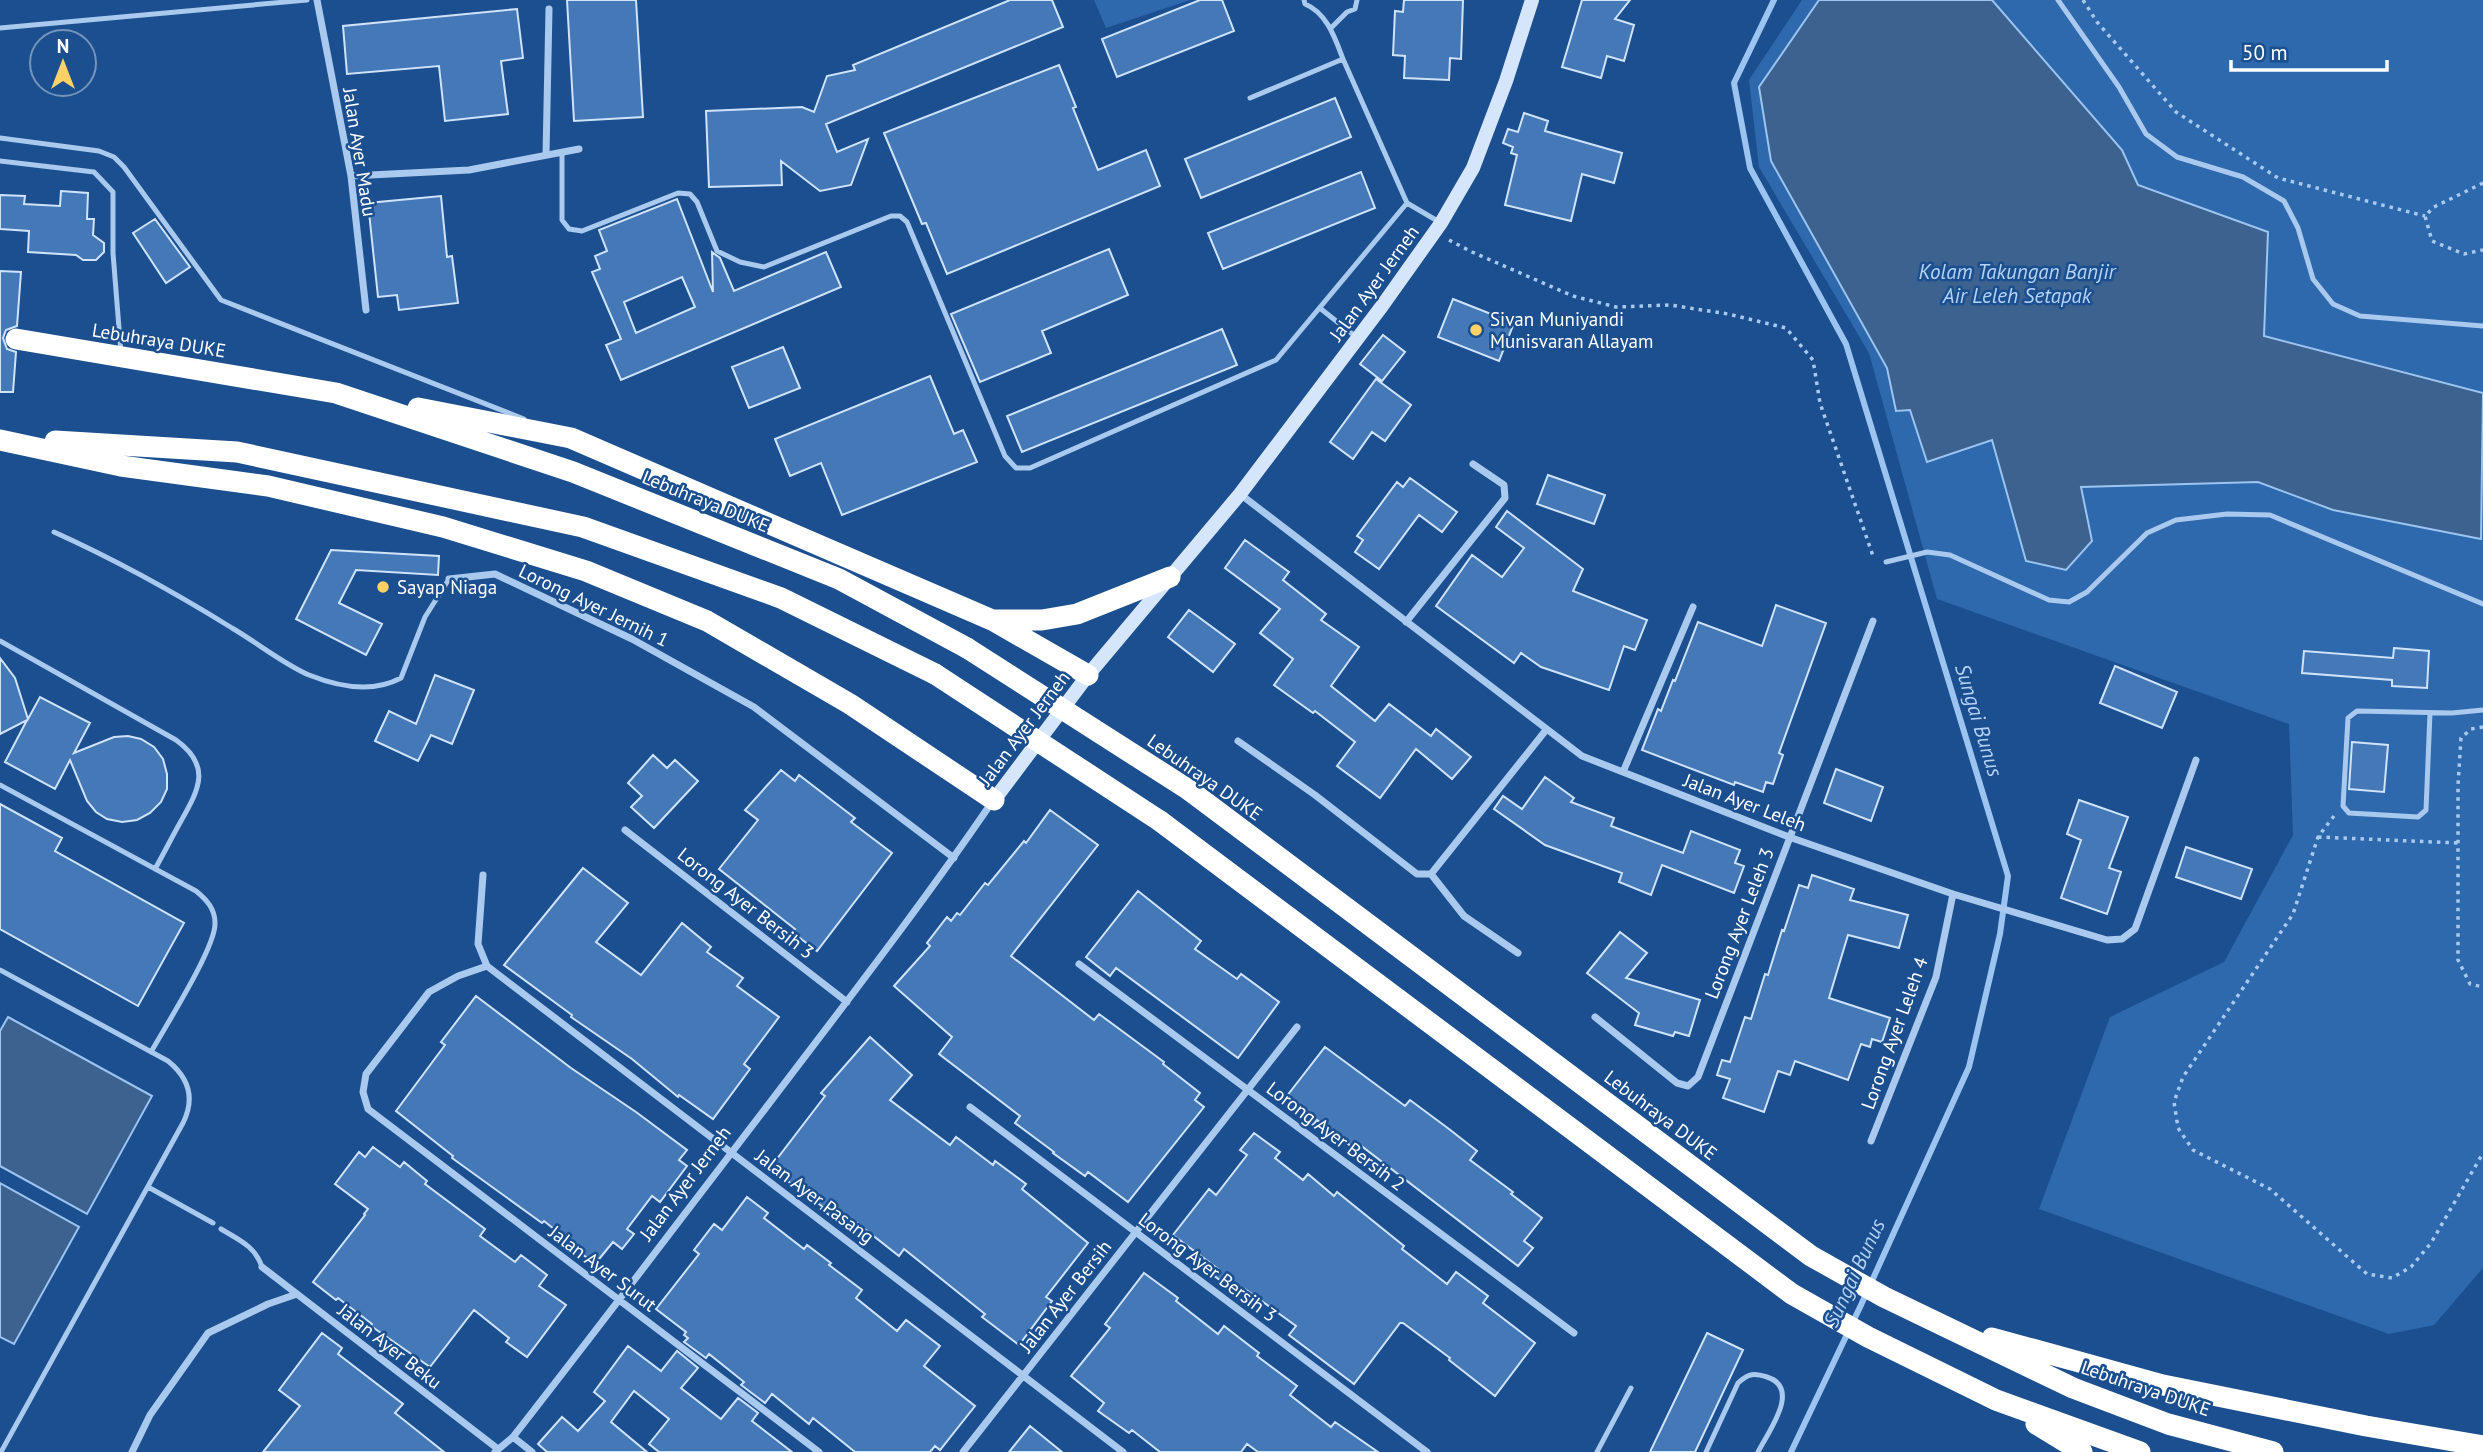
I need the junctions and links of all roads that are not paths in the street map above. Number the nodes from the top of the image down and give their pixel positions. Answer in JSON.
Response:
{"nodes":[{"id":1,"x":307,"y":0,"type":"edge"},
{"id":2,"x":317,"y":0,"type":"edge"},
{"id":3,"x":1304,"y":0,"type":"edge"},
{"id":4,"x":1357,"y":0,"type":"edge"},
{"id":5,"x":1532,"y":0,"type":"edge"},
{"id":6,"x":2058,"y":0,"type":"edge"},
{"id":7,"x":549,"y":9,"type":"dead end"},
{"id":8,"x":0,"y":28,"type":"edge"},
{"id":9,"x":1331,"y":28,"type":"junction"},
{"id":10,"x":1343,"y":59,"type":"junction"},
{"id":11,"x":1251,"y":98,"type":"dead end"},
{"id":12,"x":0,"y":138,"type":"edge"},
{"id":13,"x":579,"y":149,"type":"dead end"},
{"id":14,"x":562,"y":152,"type":"junction"},
{"id":15,"x":546,"y":155,"type":"junction"},
{"id":16,"x":0,"y":161,"type":"edge"},
{"id":17,"x":351,"y":176,"type":"junction"},
{"id":18,"x":1407,"y":203,"type":"junction"},
{"id":19,"x":1438,"y":227,"type":"junction"},
{"id":20,"x":1321,"y":309,"type":"junction"},
{"id":21,"x":366,"y":310,"type":"dead end"},
{"id":22,"x":2483,"y":326,"type":"edge"},
{"id":23,"x":1358,"y":338,"type":"junction"},
{"id":24,"x":16,"y":340,"type":"dead end"},
{"id":25,"x":122,"y":357,"type":"junction"},
{"id":26,"x":336,"y":393,"type":"junction"},
{"id":27,"x":571,"y":438,"type":"junction"},
{"id":28,"x":0,"y":439,"type":"edge"},
{"id":29,"x":1473,"y":464,"type":"dead end"},
{"id":30,"x":1240,"y":494,"type":"junction"},
{"id":31,"x":54,"y":532,"type":"dead end"},
{"id":32,"x":1886,"y":562,"type":"road end"},
{"id":33,"x":1171,"y":578,"type":"junction"},
{"id":34,"x":449,"y":579,"type":"joint"},
{"id":35,"x":2483,"y":604,"type":"edge"},
{"id":36,"x":1693,"y":607,"type":"dead end"},
{"id":37,"x":992,"y":620,"type":"junction"},
{"id":38,"x":1873,"y":621,"type":"dead end"},
{"id":39,"x":1406,"y":622,"type":"junction"},
{"id":40,"x":0,"y":641,"type":"edge"},
{"id":41,"x":1088,"y":675,"type":"junction"},
{"id":42,"x":2483,"y":710,"type":"edge"},
{"id":43,"x":2430,"y":713,"type":"junction"},
{"id":44,"x":1546,"y":730,"type":"junction"},
{"id":45,"x":1238,"y":741,"type":"dead end"},
{"id":46,"x":2196,"y":760,"type":"dead end"},
{"id":47,"x":1623,"y":772,"type":"junction"},
{"id":48,"x":0,"y":785,"type":"edge"},
{"id":49,"x":993,"y":800,"type":"junction"},
{"id":50,"x":625,"y":830,"type":"dead end"},
{"id":51,"x":1789,"y":836,"type":"junction"},
{"id":52,"x":954,"y":858,"type":"junction"},
{"id":53,"x":155,"y":869,"type":"junction"},
{"id":54,"x":1430,"y":874,"type":"junction"},
{"id":55,"x":483,"y":875,"type":"dead end"},
{"id":56,"x":1953,"y":894,"type":"junction"},
{"id":57,"x":1518,"y":953,"type":"dead end"},
{"id":58,"x":1079,"y":964,"type":"dead end"},
{"id":59,"x":487,"y":966,"type":"junction"},
{"id":60,"x":0,"y":970,"type":"edge"},
{"id":61,"x":847,"y":1002,"type":"junction"},
{"id":62,"x":1595,"y":1017,"type":"dead end"},
{"id":63,"x":1297,"y":1027,"type":"dead end"},
{"id":64,"x":151,"y":1052,"type":"junction"},
{"id":65,"x":1247,"y":1090,"type":"junction"},
{"id":66,"x":970,"y":1107,"type":"dead end"},
{"id":67,"x":1871,"y":1141,"type":"dead end"},
{"id":68,"x":732,"y":1153,"type":"junction"},
{"id":69,"x":148,"y":1186,"type":"junction"},
{"id":70,"x":213,"y":1223,"type":"dead end"},
{"id":71,"x":221,"y":1229,"type":"dead end"},
{"id":72,"x":1136,"y":1232,"type":"junction"},
{"id":73,"x":262,"y":1267,"type":"joint"},
{"id":74,"x":297,"y":1294,"type":"junction"},
{"id":75,"x":621,"y":1300,"type":"junction"},
{"id":76,"x":1943,"y":1324,"type":"junction"},
{"id":77,"x":1574,"y":1333,"type":"dead end"},
{"id":78,"x":1023,"y":1375,"type":"junction"},
{"id":79,"x":1631,"y":1388,"type":"dead end"},
{"id":80,"x":1996,"y":1400,"type":"junction"},
{"id":81,"x":513,"y":1437,"type":"junction"},
{"id":82,"x":2483,"y":1446,"type":"edge"},
{"id":83,"x":497,"y":1450,"type":"edge"},
{"id":84,"x":1,"y":1452,"type":"edge"},
{"id":85,"x":132,"y":1452,"type":"edge"},
{"id":86,"x":531,"y":1452,"type":"edge"},
{"id":87,"x":819,"y":1452,"type":"edge"},
{"id":88,"x":963,"y":1452,"type":"edge"},
{"id":89,"x":1123,"y":1452,"type":"edge"},
{"id":90,"x":1427,"y":1452,"type":"edge"},
{"id":91,"x":1597,"y":1452,"type":"edge"},
{"id":92,"x":1706,"y":1452,"type":"edge"},
{"id":93,"x":1758,"y":1452,"type":"edge"},
{"id":94,"x":2082,"y":1452,"type":"edge"},
{"id":95,"x":2140,"y":1452,"type":"edge"},
{"id":96,"x":2273,"y":1452,"type":"edge"}],
"edges":[{"from":1,"to":8,"type":"lane"},
{"from":2,"to":17,"type":"street","name":"Jalan Ayer Madu"},
{"from":3,"to":9,"type":"lane"},
{"from":4,"to":9,"type":"lane"},
{"from":5,"to":19,"type":"main road","name":"Jalan Ayer Jerneh"},
{"from":6,"to":22,"type":"lane"},
{"from":7,"to":15,"type":"street"},
{"from":9,"to":10,"type":"lane"},
{"from":10,"to":11,"type":"lane"},
{"from":10,"to":18,"type":"lane"},
{"from":12,"to":27,"type":"lane"},
{"from":13,"to":14,"type":"street"},
{"from":14,"to":15,"type":"street"},
{"from":14,"to":20,"type":"lane"},
{"from":15,"to":17,"type":"street"},
{"from":16,"to":25,"type":"lane"},
{"from":17,"to":21,"type":"street","name":"Jalan Ayer Madu"},
{"from":18,"to":19,"type":"lane"},
{"from":18,"to":20,"type":"lane"},
{"from":19,"to":23,"type":"main road","name":"Jalan Ayer Jerneh"},
{"from":20,"to":23,"type":"lane"},
{"from":23,"to":30,"type":"main road","name":"Jalan Ayer Jerneh"},
{"from":24,"to":25,"type":"highway","name":"Lebuhraya DUKE"},
{"from":25,"to":26,"type":"highway","name":"Lebuhraya DUKE"},
{"from":26,"to":27,"type":"highway"},
{"from":26,"to":76,"type":"highway","name":"Lebuhraya DUKE","bridge":true},
{"from":27,"to":37,"type":"highway"},
{"from":28,"to":49,"type":"highway"},
{"from":28,"to":80,"type":"highway","bridge":true},
{"from":29,"to":39,"type":"street"},
{"from":30,"to":33,"type":"main road","name":"Jalan Ayer Jerneh"},
{"from":30,"to":39,"type":"street","name":"Jalan Ayer Leleh"},
{"from":31,"to":34,"type":"lane","name":"Lorong Ayer Jernih 1"},
{"from":32,"to":35,"type":"lane"},
{"from":33,"to":37,"type":"highway"},
{"from":33,"to":41,"type":"main road","name":"Jalan Ayer Jerneh"},
{"from":34,"to":52,"type":"street","name":"Lorong Ayer Jernih 1"},
{"from":36,"to":47,"type":"street"},
{"from":37,"to":41,"type":"highway"},
{"from":38,"to":51,"type":"street","name":"Lorong Ayer Leleh 3"},
{"from":39,"to":44,"type":"street","name":"Jalan Ayer Leleh"},
{"from":40,"to":53,"type":"lane"},
{"from":41,"to":49,"type":"main road","name":"Jalan Ayer Jerneh"},
{"from":42,"to":43,"type":"lane"},
{"from":43,"to":43,"type":"lane"},
{"from":44,"to":47,"type":"street","name":"Jalan Ayer Leleh"},
{"from":44,"to":54,"type":"street"},
{"from":45,"to":54,"type":"street"},
{"from":46,"to":56,"type":"street","name":"Jalan Ayer Leleh"},
{"from":47,"to":51,"type":"street","name":"Jalan Ayer Leleh"},
{"from":48,"to":53,"type":"lane"},
{"from":49,"to":52,"type":"street","name":"Jalan Ayer Jerneh"},
{"from":50,"to":61,"type":"street","name":"Lorong Ayer Bersih 3"},
{"from":51,"to":56,"type":"street","name":"Jalan Ayer Leleh"},
{"from":51,"to":62,"type":"street","name":"Lorong Ayer Leleh 3"},
{"from":52,"to":61,"type":"street","name":"Jalan Ayer Jerneh"},
{"from":53,"to":64,"type":"lane"},
{"from":54,"to":57,"type":"street"},
{"from":55,"to":59,"type":"street"},
{"from":56,"to":67,"type":"street","name":"Lorong Ayer Leleh 4"},
{"from":58,"to":65,"type":"street","name":"Lorong Ayer Bersih 2"},
{"from":59,"to":68,"type":"street","name":"Jalan Ayer Pasang"},
{"from":59,"to":75,"type":"street","name":"Jalan Ayer Surut"},
{"from":60,"to":64,"type":"lane"},
{"from":61,"to":68,"type":"street","name":"Jalan Ayer Jerneh"},
{"from":63,"to":65,"type":"street","name":"Jalan Ayer Bersih"},
{"from":64,"to":69,"type":"lane"},
{"from":65,"to":72,"type":"street","name":"Jalan Ayer Bersih"},
{"from":65,"to":77,"type":"street","name":"Lorong Ayer Bersih 2"},
{"from":66,"to":72,"type":"street","name":"Lorong Ayer Bersih 3"},
{"from":68,"to":75,"type":"street","name":"Jalan Ayer Jerneh"},
{"from":68,"to":78,"type":"street","name":"Jalan Ayer Pasang"},
{"from":69,"to":70,"type":"lane"},
{"from":69,"to":84,"type":"lane"},
{"from":71,"to":73,"type":"lane"},
{"from":72,"to":78,"type":"street","name":"Jalan Ayer Bersih"},
{"from":72,"to":90,"type":"street","name":"Lorong Ayer Bersih 3"},
{"from":73,"to":74,"type":"street","name":"Jalan Ayer Beku"},
{"from":74,"to":83,"type":"street","name":"Jalan Ayer Beku"},
{"from":74,"to":85,"type":"street"},
{"from":75,"to":81,"type":"street","name":"Jalan Ayer Jerneh"},
{"from":75,"to":87,"type":"street","name":"Jalan Ayer Surut"},
{"from":76,"to":82,"type":"highway"},
{"from":76,"to":96,"type":"highway","name":"Lebuhraya DUKE"},
{"from":78,"to":88,"type":"street","name":"Jalan Ayer Bersih"},
{"from":78,"to":89,"type":"street","name":"Jalan Ayer Pasang"},
{"from":79,"to":91,"type":"lane"},
{"from":80,"to":94,"type":"highway"},
{"from":80,"to":95,"type":"highway"},
{"from":81,"to":83,"type":"street","name":"Jalan Ayer Jerneh"},
{"from":81,"to":86,"type":"street"},
{"from":92,"to":93,"type":"lane"}]}
